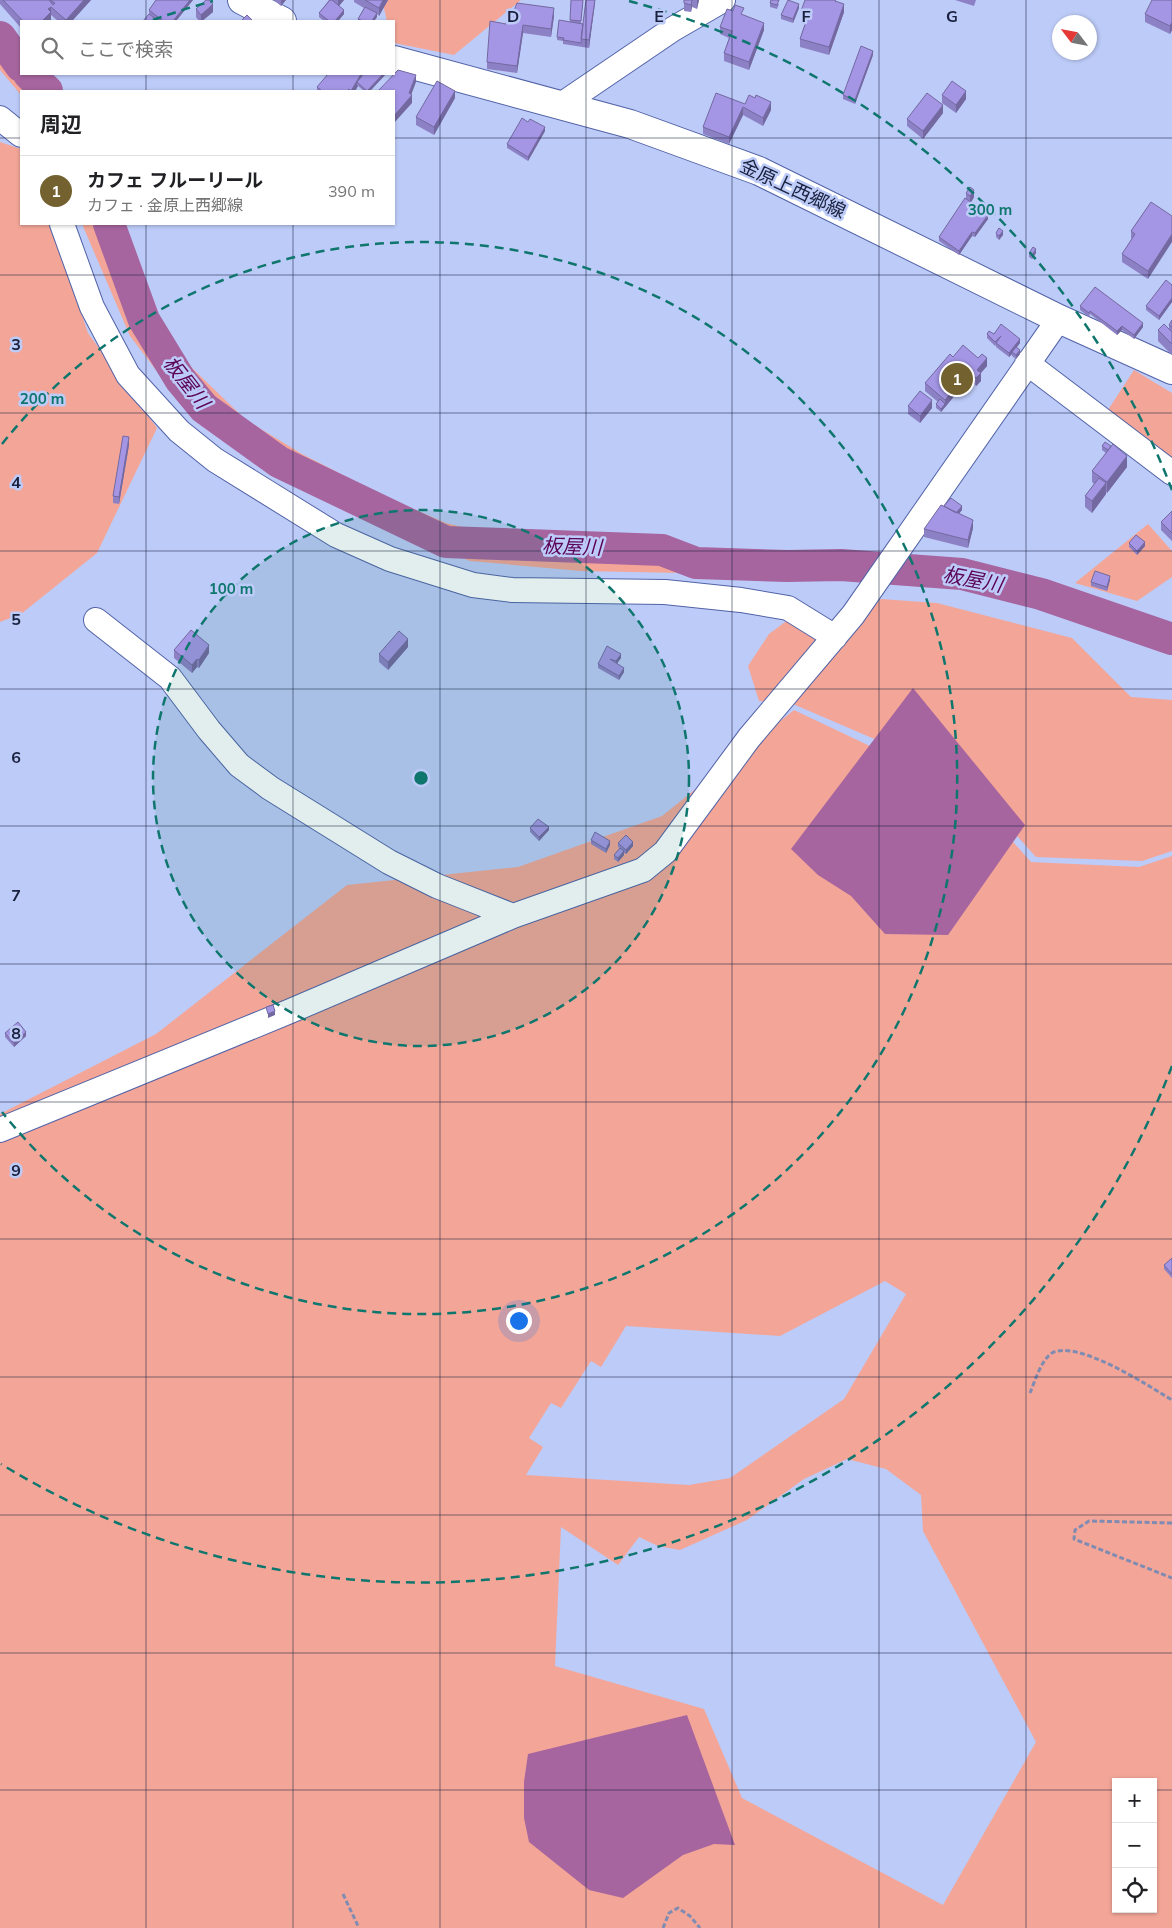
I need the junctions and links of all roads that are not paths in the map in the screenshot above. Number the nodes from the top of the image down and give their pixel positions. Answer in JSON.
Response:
{"nodes":[{"id":1,"x":242,"y":0,"type":"edge"},
{"id":2,"x":723,"y":0,"type":"edge"},
{"id":3,"x":280,"y":20,"type":"edge"},
{"id":4,"x":395,"y":60,"type":"edge"},
{"id":5,"x":561,"y":105,"type":"junction"},
{"id":6,"x":0,"y":118,"type":"edge"},
{"id":7,"x":20,"y":134,"type":"edge"},
{"id":8,"x":62,"y":225,"type":"edge"},
{"id":9,"x":1059,"y":319,"type":"junction"},
{"id":10,"x":1027,"y":363,"type":"junction"},
{"id":11,"x":1172,"y":370,"type":"edge"},
{"id":12,"x":1172,"y":473,"type":"edge"},
{"id":13,"x":96,"y":620,"type":"dead end"},
{"id":14,"x":834,"y":637,"type":"junction"},
{"id":15,"x":514,"y":916,"type":"junction"},
{"id":16,"x":0,"y":1130,"type":"edge"}],
"edges":[{"from":1,"to":3,"type":"main road"},
{"from":2,"to":5,"type":"street"},
{"from":4,"to":5,"type":"main road","name":"金原上西郷線"},
{"from":5,"to":9,"type":"main road","name":"金原上西郷線"},
{"from":6,"to":7,"type":"street"},
{"from":8,"to":14,"type":"street"},
{"from":9,"to":10,"type":"street"},
{"from":9,"to":11,"type":"main road","name":"金原上西郷線"},
{"from":10,"to":12,"type":"street"},
{"from":10,"to":14,"type":"street"},
{"from":13,"to":15,"type":"street"},
{"from":14,"to":15,"type":"street"},
{"from":15,"to":16,"type":"street"}]}
